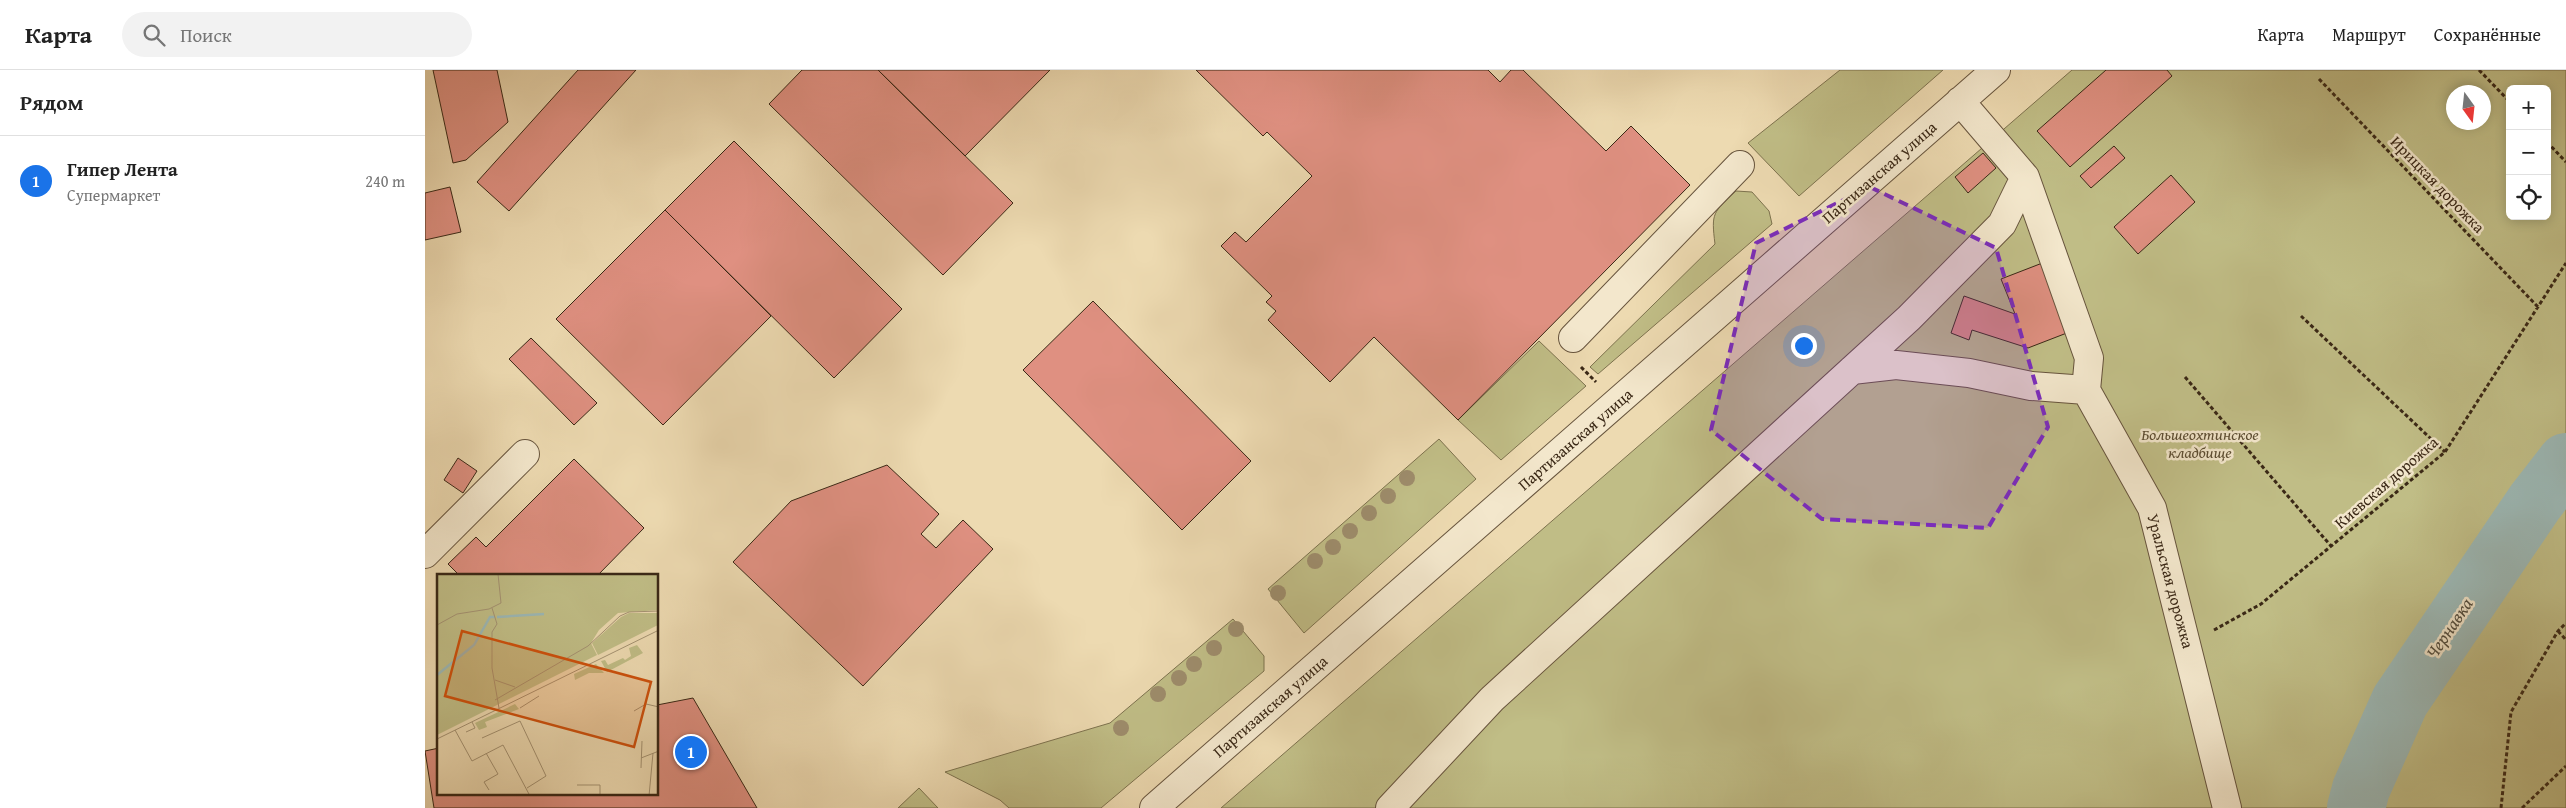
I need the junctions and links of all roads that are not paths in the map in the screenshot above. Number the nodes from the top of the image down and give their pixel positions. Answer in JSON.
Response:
{"nodes":[{"id":1,"x":1996,"y":70,"type":"edge"},
{"id":2,"x":1960,"y":101,"type":"junction"},
{"id":3,"x":1740,"y":165,"type":"dead end"},
{"id":4,"x":2025,"y":177,"type":"junction"},
{"id":5,"x":1573,"y":338,"type":"dead end"},
{"id":6,"x":1852,"y":370,"type":"junction"},
{"id":7,"x":2086,"y":390,"type":"junction"},
{"id":8,"x":525,"y":454,"type":"dead end"},
{"id":9,"x":425,"y":554,"type":"edge"},
{"id":10,"x":1154,"y":808,"type":"edge"},
{"id":11,"x":1390,"y":808,"type":"edge"},
{"id":12,"x":2227,"y":808,"type":"edge"}],
"edges":[{"from":1,"to":2,"type":"street","name":"Партизанская улица"},
{"from":2,"to":4,"type":"street"},
{"from":2,"to":10,"type":"street","name":"Партизанская улица"},
{"from":3,"to":5,"type":"street"},
{"from":4,"to":6,"type":"street"},
{"from":4,"to":7,"type":"street"},
{"from":6,"to":7,"type":"street"},
{"from":6,"to":11,"type":"street"},
{"from":7,"to":12,"type":"street","name":"Уральская дорожка"},
{"from":8,"to":9,"type":"street"}]}
